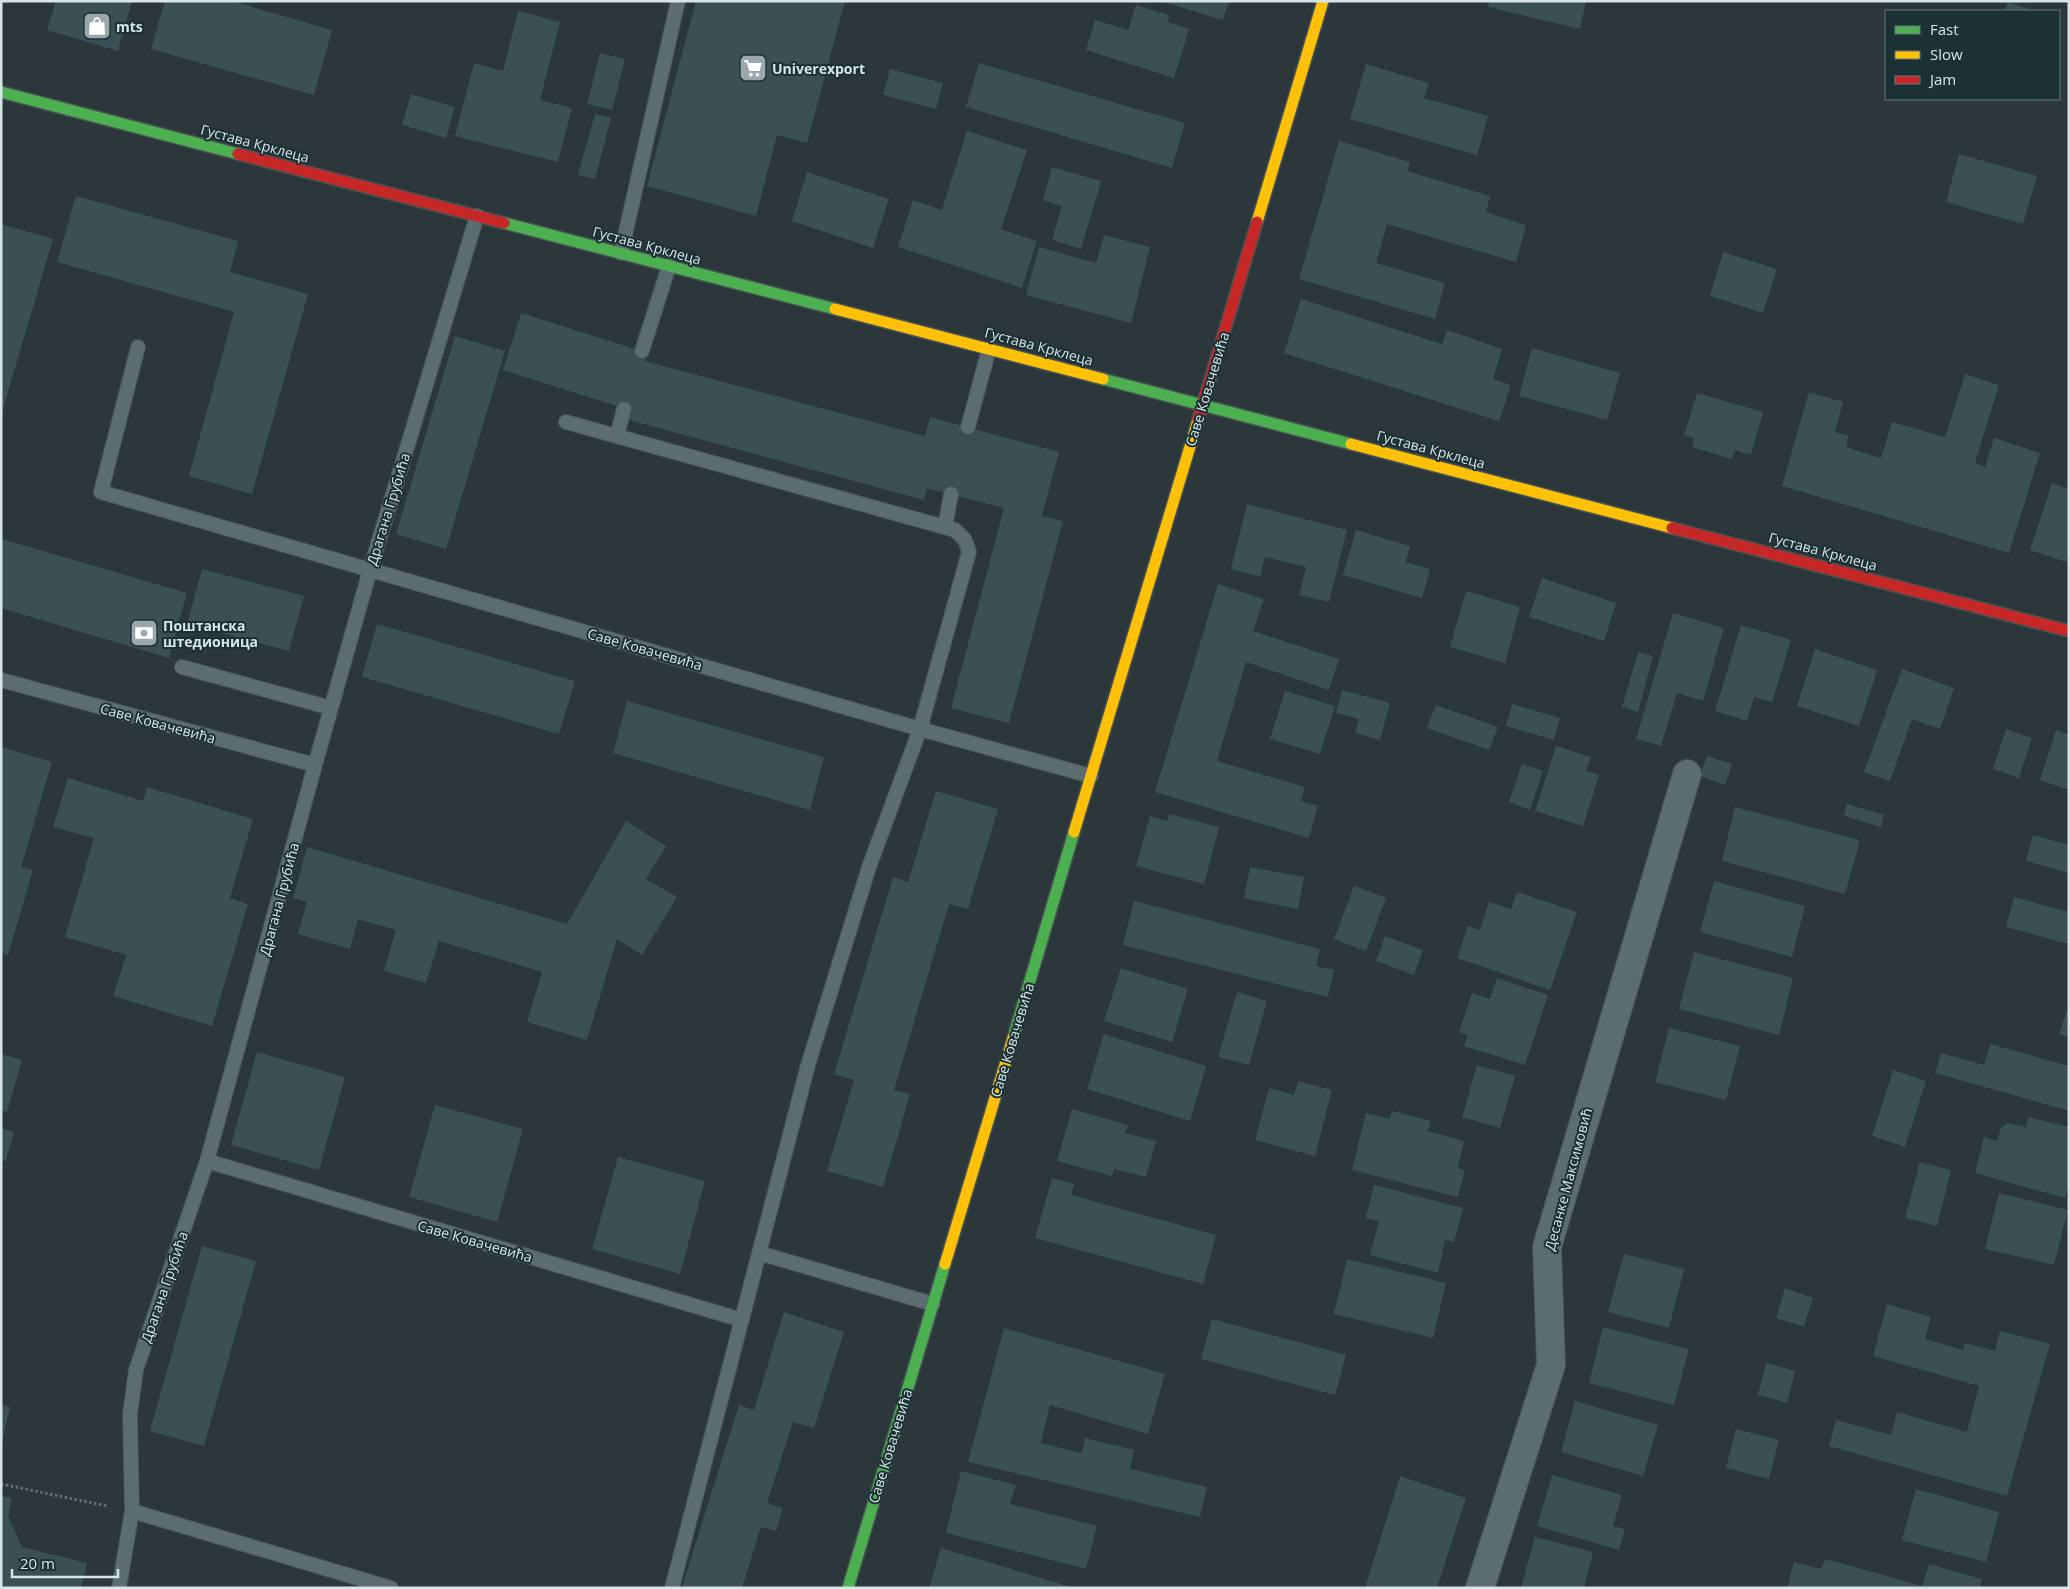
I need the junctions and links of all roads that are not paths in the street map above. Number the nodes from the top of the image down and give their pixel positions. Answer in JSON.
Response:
{"nodes":[{"id":1,"x":678,"y":1,"type":"edge"},
{"id":2,"x":1322,"y":1,"type":"edge"},
{"id":3,"x":1,"y":92,"type":"edge"},
{"id":4,"x":477,"y":216,"type":"junction"},
{"id":5,"x":621,"y":253,"type":"junction"},
{"id":6,"x":668,"y":266,"type":"junction"},
{"id":7,"x":138,"y":347,"type":"dead end"},
{"id":8,"x":989,"y":349,"type":"junction"},
{"id":9,"x":642,"y":351,"type":"dead end"},
{"id":10,"x":1202,"y":405,"type":"junction"},
{"id":11,"x":624,"y":409,"type":"dead end"},
{"id":12,"x":566,"y":422,"type":"dead end"},
{"id":13,"x":968,"y":427,"type":"dead end"},
{"id":14,"x":617,"y":436,"type":"junction"},
{"id":15,"x":951,"y":494,"type":"dead end"},
{"id":16,"x":945,"y":527,"type":"junction"},
{"id":17,"x":370,"y":570,"type":"junction"},
{"id":18,"x":2069,"y":631,"type":"edge"},
{"id":19,"x":182,"y":667,"type":"dead end"},
{"id":20,"x":1,"y":680,"type":"edge"},
{"id":21,"x":331,"y":708,"type":"junction"},
{"id":22,"x":920,"y":729,"type":"junction"},
{"id":23,"x":315,"y":765,"type":"junction"},
{"id":24,"x":1687,"y":774,"type":"dead end"},
{"id":25,"x":1091,"y":776,"type":"junction"},
{"id":26,"x":207,"y":1161,"type":"junction"},
{"id":27,"x":759,"y":1253,"type":"junction"},
{"id":28,"x":933,"y":1304,"type":"junction"},
{"id":29,"x":742,"y":1320,"type":"junction"},
{"id":30,"x":132,"y":1511,"type":"junction"},
{"id":31,"x":119,"y":1588,"type":"edge"},
{"id":32,"x":391,"y":1588,"type":"edge"},
{"id":33,"x":672,"y":1588,"type":"edge"},
{"id":34,"x":848,"y":1588,"type":"edge"},
{"id":35,"x":1480,"y":1588,"type":"edge"}],
"edges":[{"from":1,"to":5,"type":"lane"},
{"from":2,"to":10,"type":"street","name":"Саве Ковачевића"},
{"from":3,"to":4,"type":"street","name":"Густава Крклеца"},
{"from":4,"to":5,"type":"street","name":"Густава Крклеца"},
{"from":4,"to":17,"type":"lane","name":"Драгана Грубића"},
{"from":5,"to":6,"type":"street","name":"Густава Крклеца"},
{"from":6,"to":8,"type":"street","name":"Густава Крклеца"},
{"from":6,"to":9,"type":"lane"},
{"from":7,"to":17,"type":"lane","name":"Саве Ковачевића"},
{"from":8,"to":10,"type":"street","name":"Густава Крклеца"},
{"from":8,"to":13,"type":"lane"},
{"from":10,"to":18,"type":"street","name":"Густава Крклеца"},
{"from":10,"to":25,"type":"street","name":"Саве Ковачевића"},
{"from":11,"to":14,"type":"lane"},
{"from":12,"to":14,"type":"lane"},
{"from":14,"to":16,"type":"lane"},
{"from":15,"to":16,"type":"lane"},
{"from":16,"to":22,"type":"lane"},
{"from":17,"to":21,"type":"lane","name":"Драгана Грубића"},
{"from":17,"to":22,"type":"lane","name":"Саве Ковачевића"},
{"from":19,"to":21,"type":"lane"},
{"from":20,"to":23,"type":"lane","name":"Саве Ковачевића"},
{"from":21,"to":23,"type":"lane","name":"Драгана Грубића"},
{"from":22,"to":25,"type":"lane","name":"Саве Ковачевића"},
{"from":22,"to":27,"type":"lane"},
{"from":23,"to":26,"type":"lane","name":"Драгана Грубића"},
{"from":24,"to":35,"type":"street","name":"Десанке Максимовић"},
{"from":25,"to":28,"type":"street","name":"Саве Ковачевића"},
{"from":26,"to":29,"type":"lane","name":"Саве Ковачевића"},
{"from":26,"to":30,"type":"lane","name":"Драгана Грубића"},
{"from":27,"to":28,"type":"lane"},
{"from":27,"to":29,"type":"lane"},
{"from":28,"to":34,"type":"street","name":"Саве Ковачевића"},
{"from":29,"to":33,"type":"lane"},
{"from":30,"to":31,"type":"lane","name":"Драгана Грубића"},
{"from":30,"to":32,"type":"lane"}]}
